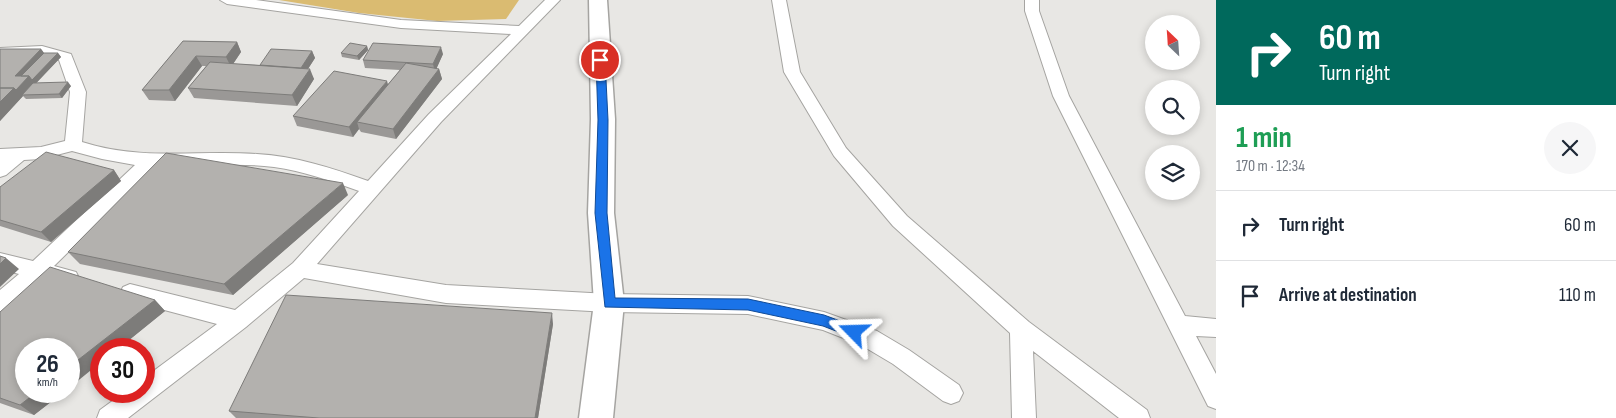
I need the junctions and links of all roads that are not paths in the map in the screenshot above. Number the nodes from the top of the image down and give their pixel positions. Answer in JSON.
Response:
{"nodes":[{"id":1,"x":227,"y":0,"type":"edge"},
{"id":2,"x":553,"y":0,"type":"edge"},
{"id":3,"x":598,"y":0,"type":"edge"},
{"id":4,"x":779,"y":0,"type":"edge"},
{"id":5,"x":1032,"y":0,"type":"edge"},
{"id":6,"x":522,"y":30,"type":"junction"},
{"id":7,"x":0,"y":52,"type":"edge"},
{"id":8,"x":74,"y":145,"type":"junction"},
{"id":9,"x":0,"y":155,"type":"edge"},
{"id":10,"x":18,"y":156,"type":"junction"},
{"id":11,"x":151,"y":161,"type":"junction"},
{"id":12,"x":0,"y":171,"type":"edge"},
{"id":13,"x":371,"y":189,"type":"junction"},
{"id":14,"x":0,"y":261,"type":"edge"},
{"id":15,"x":300,"y":269,"type":"junction"},
{"id":16,"x":37,"y":270,"type":"junction"},
{"id":17,"x":85,"y":282,"type":"edge"},
{"id":18,"x":114,"y":289,"type":"edge"},
{"id":19,"x":610,"y":303,"type":"junction"},
{"id":20,"x":0,"y":304,"type":"edge"},
{"id":21,"x":238,"y":320,"type":"junction"},
{"id":22,"x":1177,"y":325,"type":"junction"},
{"id":23,"x":1216,"y":328,"type":"edge"},
{"id":24,"x":1021,"y":329,"type":"junction"},
{"id":25,"x":951,"y":393,"type":"dead end"},
{"id":26,"x":1216,"y":398,"type":"edge"},
{"id":27,"x":109,"y":418,"type":"edge"},
{"id":28,"x":596,"y":418,"type":"edge"},
{"id":29,"x":1024,"y":418,"type":"edge"},
{"id":30,"x":1138,"y":418,"type":"edge"}],
"edges":[{"from":1,"to":6,"type":"street"},
{"from":2,"to":6,"type":"street"},
{"from":3,"to":19,"type":"street"},
{"from":4,"to":24,"type":"street"},
{"from":5,"to":22,"type":"street"},
{"from":6,"to":13,"type":"street"},
{"from":7,"to":8,"type":"street"},
{"from":8,"to":10,"type":"street"},
{"from":8,"to":11,"type":"street"},
{"from":9,"to":10,"type":"street"},
{"from":10,"to":12,"type":"street"},
{"from":11,"to":13,"type":"street"},
{"from":11,"to":16,"type":"street"},
{"from":13,"to":15,"type":"street"},
{"from":14,"to":16,"type":"street"},
{"from":15,"to":19,"type":"street"},
{"from":15,"to":21,"type":"street"},
{"from":16,"to":17,"type":"street"},
{"from":16,"to":20,"type":"street"},
{"from":18,"to":21,"type":"street"},
{"from":19,"to":25,"type":"street"},
{"from":19,"to":28,"type":"street"},
{"from":21,"to":27,"type":"street"},
{"from":22,"to":23,"type":"street"},
{"from":22,"to":26,"type":"street"},
{"from":24,"to":29,"type":"street"},
{"from":24,"to":30,"type":"street"}]}
